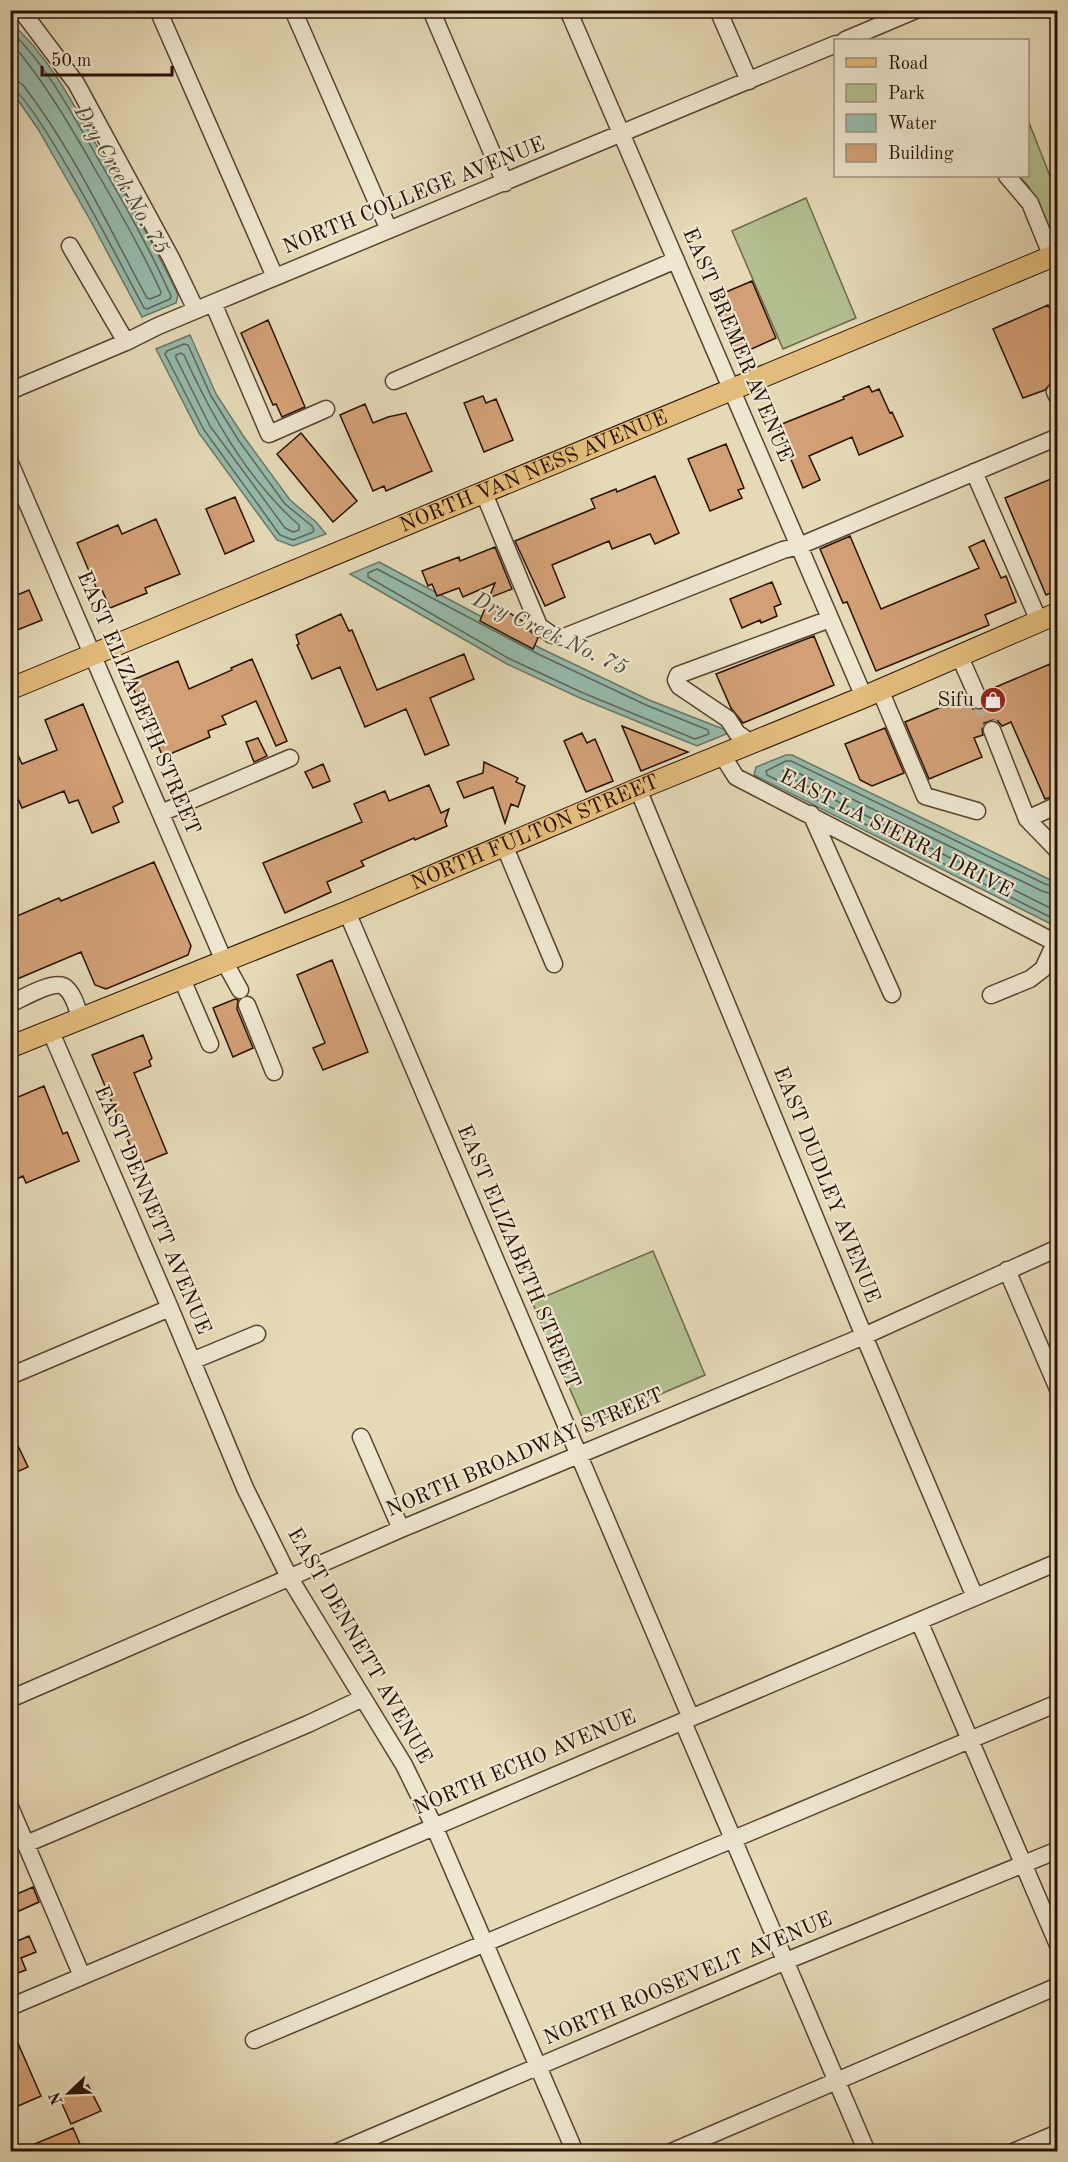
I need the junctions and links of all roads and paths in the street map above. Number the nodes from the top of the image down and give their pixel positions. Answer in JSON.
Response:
{"nodes":[{"id":1,"x":21,"y":10,"type":"edge"},
{"id":2,"x":158,"y":10,"type":"edge"},
{"id":3,"x":293,"y":10,"type":"edge"},
{"id":4,"x":431,"y":10,"type":"edge"},
{"id":5,"x":568,"y":10,"type":"edge"},
{"id":6,"x":718,"y":10,"type":"edge"},
{"id":7,"x":916,"y":10,"type":"edge"},
{"id":8,"x":847,"y":39,"type":"edge"},
{"id":9,"x":834,"y":45,"type":"edge"},
{"id":10,"x":749,"y":81,"type":"junction"},
{"id":11,"x":622,"y":134,"type":"junction"},
{"id":12,"x":1008,"y":177,"type":"edge"},
{"id":13,"x":505,"y":183,"type":"junction"},
{"id":14,"x":389,"y":231,"type":"junction"},
{"id":15,"x":70,"y":246,"type":"dead end"},
{"id":16,"x":1055,"y":255,"type":"edge"},
{"id":17,"x":676,"y":260,"type":"junction"},
{"id":18,"x":275,"y":278,"type":"junction"},
{"id":19,"x":213,"y":303,"type":"junction"},
{"id":20,"x":196,"y":310,"type":"junction"},
{"id":21,"x":126,"y":342,"type":"junction"},
{"id":22,"x":394,"y":381,"type":"dead end"},
{"id":23,"x":731,"y":388,"type":"junction"},
{"id":24,"x":10,"y":391,"type":"edge"},
{"id":25,"x":326,"y":409,"type":"dead end"},
{"id":26,"x":1058,"y":437,"type":"edge"},
{"id":27,"x":10,"y":463,"type":"edge"},
{"id":28,"x":974,"y":472,"type":"junction"},
{"id":29,"x":483,"y":491,"type":"junction"},
{"id":30,"x":799,"y":546,"type":"junction"},
{"id":31,"x":1052,"y":617,"type":"edge"},
{"id":32,"x":831,"y":619,"type":"junction"},
{"id":33,"x":959,"y":655,"type":"junction"},
{"id":34,"x":92,"y":656,"type":"junction"},
{"id":35,"x":10,"y":689,"type":"edge"},
{"id":36,"x":872,"y":694,"type":"junction"},
{"id":37,"x":979,"y":700,"type":"tunnel mouth"},
{"id":38,"x":992,"y":730,"type":"tunnel mouth"},
{"id":39,"x":750,"y":742,"type":"junction"},
{"id":40,"x":724,"y":754,"type":"junction"},
{"id":41,"x":290,"y":758,"type":"dead end"},
{"id":42,"x":638,"y":789,"type":"junction"},
{"id":43,"x":1058,"y":805,"type":"edge"},
{"id":44,"x":977,"y":811,"type":"dead end"},
{"id":45,"x":161,"y":813,"type":"junction"},
{"id":46,"x":811,"y":814,"type":"junction"},
{"id":47,"x":1027,"y":819,"type":"junction"},
{"id":48,"x":504,"y":845,"type":"junction"},
{"id":49,"x":1058,"y":850,"type":"edge"},
{"id":50,"x":347,"y":912,"type":"junction"},
{"id":51,"x":1056,"y":943,"type":"edge"},
{"id":52,"x":224,"y":961,"type":"junction"},
{"id":53,"x":554,"y":964,"type":"dead end"},
{"id":54,"x":182,"y":977,"type":"junction"},
{"id":55,"x":892,"y":994,"type":"dead end"},
{"id":56,"x":991,"y":995,"type":"dead end"},
{"id":57,"x":10,"y":1004,"type":"edge"},
{"id":58,"x":80,"y":1017,"type":"junction"},
{"id":59,"x":50,"y":1030,"type":"junction"},
{"id":60,"x":210,"y":1044,"type":"dead end"},
{"id":61,"x":10,"y":1047,"type":"edge"},
{"id":62,"x":274,"y":1072,"type":"dead end"},
{"id":63,"x":1058,"y":1248,"type":"edge"},
{"id":64,"x":1007,"y":1270,"type":"junction"},
{"id":65,"x":170,"y":1308,"type":"junction"},
{"id":66,"x":257,"y":1334,"type":"dead end"},
{"id":67,"x":864,"y":1336,"type":"junction"},
{"id":68,"x":192,"y":1361,"type":"junction"},
{"id":69,"x":11,"y":1375,"type":"edge"},
{"id":70,"x":1058,"y":1389,"type":"edge"},
{"id":71,"x":361,"y":1437,"type":"dead end"},
{"id":72,"x":578,"y":1455,"type":"junction"},
{"id":73,"x":401,"y":1529,"type":"junction"},
{"id":74,"x":1058,"y":1562,"type":"edge"},
{"id":75,"x":289,"y":1577,"type":"junction"},
{"id":76,"x":975,"y":1597,"type":"junction"},
{"id":77,"x":919,"y":1621,"type":"junction"},
{"id":78,"x":363,"y":1698,"type":"junction"},
{"id":79,"x":10,"y":1699,"type":"edge"},
{"id":80,"x":1058,"y":1703,"type":"edge"},
{"id":81,"x":687,"y":1720,"type":"junction"},
{"id":82,"x":971,"y":1740,"type":"junction"},
{"id":83,"x":10,"y":1807,"type":"edge"},
{"id":84,"x":434,"y":1826,"type":"junction"},
{"id":85,"x":733,"y":1839,"type":"junction"},
{"id":86,"x":26,"y":1844,"type":"junction"},
{"id":87,"x":1058,"y":1850,"type":"edge"},
{"id":88,"x":1023,"y":1864,"type":"junction"},
{"id":89,"x":484,"y":1943,"type":"junction"},
{"id":90,"x":1058,"y":1946,"type":"edge"},
{"id":91,"x":786,"y":1961,"type":"junction"},
{"id":92,"x":82,"y":1976,"type":"junction"},
{"id":93,"x":1058,"y":1986,"type":"edge"},
{"id":94,"x":10,"y":2007,"type":"edge"},
{"id":95,"x":254,"y":2040,"type":"dead end"},
{"id":96,"x":537,"y":2066,"type":"junction"},
{"id":97,"x":837,"y":2080,"type":"junction"},
{"id":98,"x":1058,"y":2133,"type":"edge"},
{"id":99,"x":337,"y":2151,"type":"edge"},
{"id":100,"x":575,"y":2151,"type":"edge"},
{"id":101,"x":671,"y":2151,"type":"edge"},
{"id":102,"x":867,"y":2151,"type":"edge"},
{"id":103,"x":1013,"y":2151,"type":"edge"}],
"edges":[{"from":1,"to":20,"type":"street"},
{"from":2,"to":18,"type":"street"},
{"from":3,"to":14,"type":"street"},
{"from":4,"to":13,"type":"street"},
{"from":5,"to":11,"type":"street","name":"EAST BREMER AVENUE"},
{"from":6,"to":10,"type":"street"},
{"from":7,"to":8,"type":"street"},
{"from":9,"to":10,"type":"street","name":"NORTH COLLEGE AVENUE"},
{"from":10,"to":11,"type":"street","name":"NORTH COLLEGE AVENUE"},
{"from":11,"to":13,"type":"street","name":"NORTH COLLEGE AVENUE"},
{"from":11,"to":17,"type":"street","name":"EAST BREMER AVENUE"},
{"from":12,"to":16,"type":"street"},
{"from":13,"to":14,"type":"street","name":"NORTH COLLEGE AVENUE"},
{"from":14,"to":18,"type":"street","name":"NORTH COLLEGE AVENUE"},
{"from":15,"to":21,"type":"street"},
{"from":16,"to":23,"type":"main road","name":"NORTH VAN NESS AVENUE"},
{"from":17,"to":22,"type":"street"},
{"from":17,"to":23,"type":"street","name":"EAST BREMER AVENUE"},
{"from":18,"to":19,"type":"street","name":"NORTH COLLEGE AVENUE"},
{"from":19,"to":20,"type":"street","name":"NORTH COLLEGE AVENUE"},
{"from":19,"to":25,"type":"street"},
{"from":20,"to":21,"type":"street","name":"NORTH COLLEGE AVENUE"},
{"from":21,"to":24,"type":"street","name":"NORTH COLLEGE AVENUE"},
{"from":23,"to":29,"type":"main road","name":"NORTH VAN NESS AVENUE"},
{"from":23,"to":30,"type":"street","name":"EAST BREMER AVENUE"},
{"from":26,"to":28,"type":"street"},
{"from":27,"to":34,"type":"street","name":"EAST ELIZABETH STREET"},
{"from":28,"to":30,"type":"street"},
{"from":28,"to":31,"type":"street"},
{"from":29,"to":30,"type":"street"},
{"from":29,"to":34,"type":"main road","name":"NORTH VAN NESS AVENUE"},
{"from":30,"to":32,"type":"street","name":"EAST BREMER AVENUE"},
{"from":31,"to":33,"type":"main road","name":"NORTH FULTON STREET"},
{"from":32,"to":36,"type":"street","name":"EAST BREMER AVENUE"},
{"from":32,"to":39,"type":"street"},
{"from":33,"to":36,"type":"main road","name":"NORTH FULTON STREET"},
{"from":33,"to":37,"type":"street"},
{"from":34,"to":35,"type":"main road","name":"NORTH VAN NESS AVENUE"},
{"from":34,"to":45,"type":"street","name":"EAST ELIZABETH STREET"},
{"from":36,"to":39,"type":"main road","name":"NORTH FULTON STREET"},
{"from":36,"to":44,"type":"street","name":"EAST BREMER AVENUE"},
{"from":38,"to":47,"type":"street"},
{"from":39,"to":40,"type":"main road","name":"NORTH FULTON STREET"},
{"from":40,"to":42,"type":"main road","name":"NORTH FULTON STREET"},
{"from":40,"to":46,"type":"street","name":"EAST LA SIERRA DRIVE"},
{"from":41,"to":45,"type":"street"},
{"from":42,"to":48,"type":"main road","name":"NORTH FULTON STREET"},
{"from":42,"to":67,"type":"street","name":"EAST DUDLEY AVENUE"},
{"from":43,"to":47,"type":"street"},
{"from":45,"to":52,"type":"street","name":"EAST ELIZABETH STREET"},
{"from":46,"to":51,"type":"street","name":"EAST LA SIERRA DRIVE"},
{"from":46,"to":55,"type":"street"},
{"from":47,"to":49,"type":"street"},
{"from":48,"to":50,"type":"main road","name":"NORTH FULTON STREET"},
{"from":48,"to":53,"type":"street"},
{"from":50,"to":52,"type":"main road","name":"NORTH FULTON STREET"},
{"from":50,"to":72,"type":"street","name":"EAST ELIZABETH STREET"},
{"from":51,"to":56,"type":"street"},
{"from":52,"to":54,"type":"main road","name":"NORTH FULTON STREET"},
{"from":52,"to":62,"type":"street","name":"EAST ELIZABETH STREET"},
{"from":54,"to":58,"type":"main road","name":"NORTH FULTON STREET"},
{"from":54,"to":60,"type":"street"},
{"from":57,"to":58,"type":"street"},
{"from":58,"to":59,"type":"main road","name":"NORTH FULTON STREET"},
{"from":59,"to":61,"type":"main road","name":"NORTH FULTON STREET"},
{"from":59,"to":65,"type":"street","name":"EAST DENNETT AVENUE"},
{"from":63,"to":64,"type":"street","name":"NORTH BROADWAY STREET"},
{"from":64,"to":67,"type":"street","name":"NORTH BROADWAY STREET"},
{"from":64,"to":70,"type":"street"},
{"from":65,"to":68,"type":"street","name":"EAST DENNETT AVENUE"},
{"from":65,"to":69,"type":"street"},
{"from":66,"to":68,"type":"street"},
{"from":67,"to":72,"type":"street","name":"NORTH BROADWAY STREET"},
{"from":67,"to":76,"type":"street","name":"EAST DUDLEY AVENUE"},
{"from":68,"to":75,"type":"street","name":"EAST DENNETT AVENUE"},
{"from":71,"to":73,"type":"street"},
{"from":72,"to":73,"type":"street","name":"NORTH BROADWAY STREET"},
{"from":72,"to":81,"type":"street","name":"EAST ELIZABETH STREET"},
{"from":73,"to":75,"type":"street","name":"NORTH BROADWAY STREET"},
{"from":74,"to":76,"type":"street","name":"NORTH ECHO AVENUE"},
{"from":75,"to":78,"type":"street","name":"EAST DENNETT AVENUE"},
{"from":75,"to":79,"type":"street","name":"NORTH BROADWAY STREET"},
{"from":76,"to":77,"type":"street","name":"NORTH ECHO AVENUE"},
{"from":77,"to":81,"type":"street","name":"NORTH ECHO AVENUE"},
{"from":77,"to":82,"type":"street"},
{"from":78,"to":84,"type":"street","name":"EAST DENNETT AVENUE"},
{"from":78,"to":86,"type":"street"},
{"from":80,"to":82,"type":"street"},
{"from":81,"to":84,"type":"street","name":"NORTH ECHO AVENUE"},
{"from":81,"to":85,"type":"street","name":"EAST ELIZABETH STREET"},
{"from":82,"to":85,"type":"street"},
{"from":82,"to":88,"type":"street"},
{"from":83,"to":86,"type":"street"},
{"from":84,"to":89,"type":"street","name":"EAST DENNETT AVENUE"},
{"from":84,"to":92,"type":"street","name":"NORTH ECHO AVENUE"},
{"from":85,"to":89,"type":"street"},
{"from":85,"to":91,"type":"street","name":"EAST ELIZABETH STREET"},
{"from":86,"to":92,"type":"street"},
{"from":87,"to":88,"type":"street","name":"NORTH ROOSEVELT AVENUE"},
{"from":88,"to":90,"type":"street"},
{"from":88,"to":91,"type":"street","name":"NORTH ROOSEVELT AVENUE"},
{"from":89,"to":95,"type":"street"},
{"from":89,"to":96,"type":"street","name":"EAST DENNETT AVENUE"},
{"from":91,"to":96,"type":"street","name":"NORTH ROOSEVELT AVENUE"},
{"from":91,"to":97,"type":"street","name":"EAST ELIZABETH STREET"},
{"from":92,"to":94,"type":"street","name":"NORTH ECHO AVENUE"},
{"from":93,"to":97,"type":"street"},
{"from":96,"to":99,"type":"street","name":"NORTH ROOSEVELT AVENUE"},
{"from":96,"to":100,"type":"street","name":"EAST DENNETT AVENUE"},
{"from":97,"to":101,"type":"street"},
{"from":97,"to":102,"type":"street","name":"EAST ELIZABETH STREET"},
{"from":98,"to":103,"type":"street"}]}
